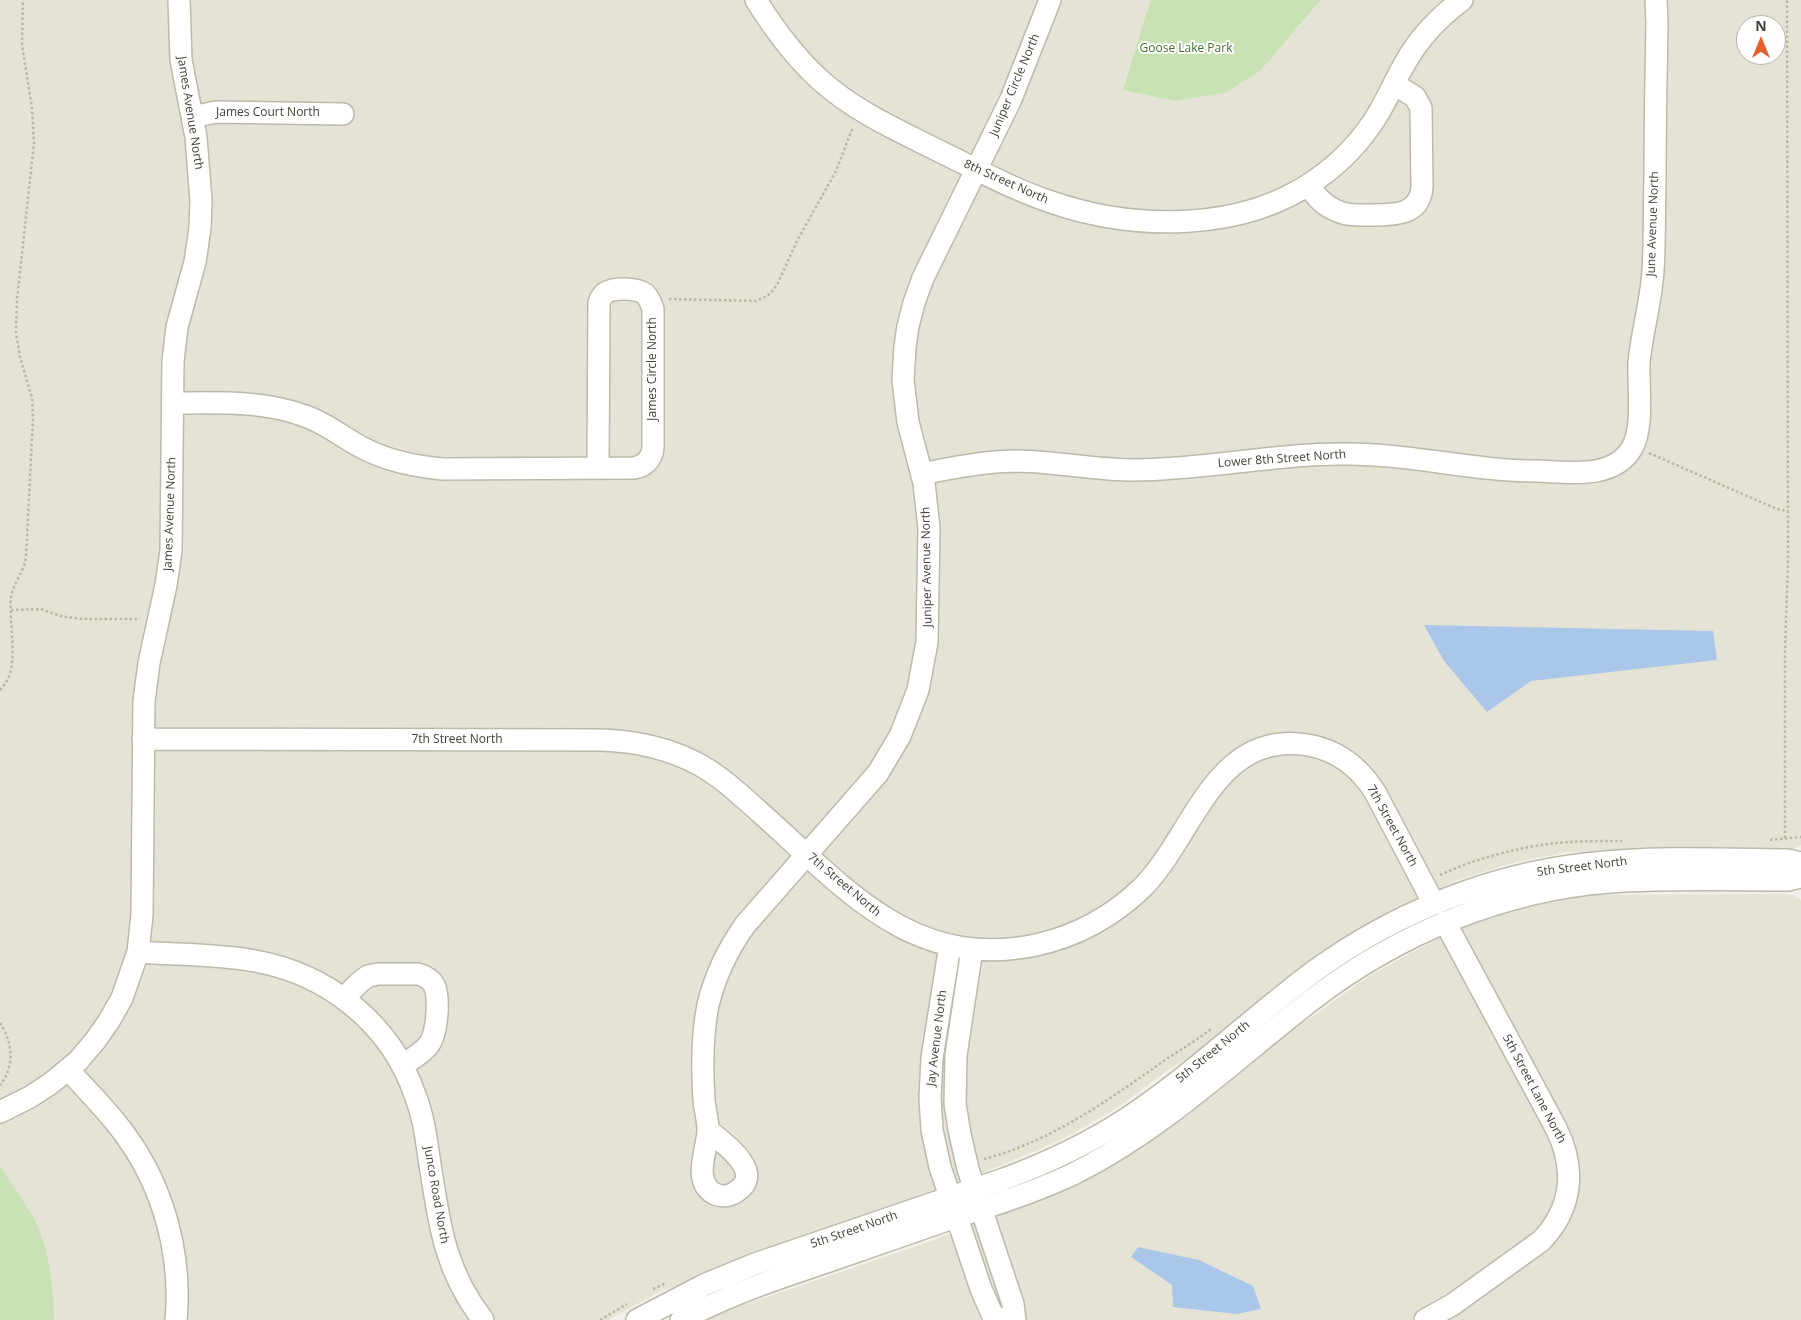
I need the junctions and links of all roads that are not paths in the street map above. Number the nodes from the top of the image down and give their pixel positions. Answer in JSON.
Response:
{"nodes":[{"id":1,"x":179,"y":0,"type":"edge"},
{"id":2,"x":756,"y":0,"type":"edge"},
{"id":3,"x":1050,"y":0,"type":"edge"},
{"id":4,"x":1462,"y":0,"type":"edge"},
{"id":5,"x":1656,"y":0,"type":"edge"},
{"id":6,"x":1394,"y":84,"type":"junction"},
{"id":7,"x":343,"y":114,"type":"dead end"},
{"id":8,"x":192,"y":117,"type":"junction"},
{"id":9,"x":976,"y":169,"type":"junction"},
{"id":10,"x":1308,"y":185,"type":"junction"},
{"id":11,"x":173,"y":403,"type":"junction"},
{"id":12,"x":1633,"y":446,"type":"joint"},
{"id":13,"x":598,"y":468,"type":"junction"},
{"id":14,"x":922,"y":474,"type":"junction"},
{"id":15,"x":143,"y":739,"type":"junction"},
{"id":16,"x":808,"y":855,"type":"junction"},
{"id":17,"x":1801,"y":863,"type":"edge"},
{"id":18,"x":1801,"y":877,"type":"edge"},
{"id":19,"x":1434,"y":904,"type":"junction"},
{"id":20,"x":1445,"y":922,"type":"junction"},
{"id":21,"x":950,"y":945,"type":"junction"},
{"id":22,"x":972,"y":949,"type":"junction"},
{"id":23,"x":138,"y":952,"type":"junction"},
{"id":24,"x":344,"y":998,"type":"junction"},
{"id":25,"x":402,"y":1065,"type":"junction"},
{"id":26,"x":68,"y":1069,"type":"junction"},
{"id":27,"x":0,"y":1112,"type":"edge"},
{"id":28,"x":708,"y":1130,"type":"dead end"},
{"id":29,"x":978,"y":1199,"type":"junction"},
{"id":30,"x":953,"y":1207,"type":"junction"},
{"id":31,"x":176,"y":1320,"type":"edge"},
{"id":32,"x":483,"y":1320,"type":"edge"},
{"id":33,"x":637,"y":1320,"type":"edge"},
{"id":34,"x":681,"y":1320,"type":"edge"},
{"id":35,"x":1001,"y":1320,"type":"edge"},
{"id":36,"x":1015,"y":1320,"type":"edge"},
{"id":37,"x":1425,"y":1320,"type":"edge"}],
"edges":[{"from":1,"to":8,"type":"street","name":"James Avenue North"},
{"from":2,"to":9,"type":"street","name":"8th Street North"},
{"from":3,"to":9,"type":"street","name":"Juniper Circle North"},
{"from":4,"to":6,"type":"street","name":"8th Street North"},
{"from":5,"to":12,"type":"street","name":"June Avenue North"},
{"from":6,"to":10,"type":"street","name":"8th Street North"},
{"from":6,"to":10,"type":"street"},
{"from":7,"to":8,"type":"street","name":"James Court North"},
{"from":8,"to":11,"type":"street","name":"James Avenue North"},
{"from":9,"to":10,"type":"street","name":"8th Street North"},
{"from":9,"to":14,"type":"street","name":"Juniper Avenue North"},
{"from":11,"to":13,"type":"street","name":"James Circle North"},
{"from":11,"to":15,"type":"street","name":"James Avenue North"},
{"from":12,"to":14,"type":"street","name":"Lower 8th Street North"},
{"from":13,"to":13,"type":"street","name":"James Circle North"},
{"from":14,"to":16,"type":"street","name":"Juniper Avenue North"},
{"from":15,"to":16,"type":"street","name":"7th Street North"},
{"from":15,"to":23,"type":"street","name":"James Avenue North"},
{"from":16,"to":21,"type":"street","name":"7th Street North"},
{"from":16,"to":28,"type":"street","name":"Juniper Avenue North"},
{"from":17,"to":19,"type":"street","name":"5th Street North"},
{"from":18,"to":20,"type":"street","name":"5th Street North"},
{"from":19,"to":22,"type":"street","name":"7th Street North"},
{"from":19,"to":29,"type":"street","name":"5th Street North"},
{"from":20,"to":29,"type":"street","name":"5th Street North"},
{"from":20,"to":37,"type":"street","name":"5th Street Lane North"},
{"from":21,"to":22,"type":"street","name":"7th Street North"},
{"from":21,"to":30,"type":"street","name":"Jay Avenue North"},
{"from":22,"to":29,"type":"street","name":"Jay Avenue North"},
{"from":23,"to":24,"type":"street","name":"Junco Road North"},
{"from":23,"to":26,"type":"street","name":"James Avenue North"},
{"from":24,"to":25,"type":"street","name":"Junco Road North"},
{"from":24,"to":25,"type":"street"},
{"from":25,"to":32,"type":"street","name":"Junco Road North"},
{"from":26,"to":27,"type":"street","name":"James Avenue North"},
{"from":26,"to":31,"type":"street"},
{"from":29,"to":30,"type":"street","name":"5th Street North"},
{"from":29,"to":36,"type":"street"},
{"from":30,"to":33,"type":"street","name":"5th Street North"},
{"from":30,"to":34,"type":"street","name":"5th Street North"},
{"from":30,"to":35,"type":"street"}]}
